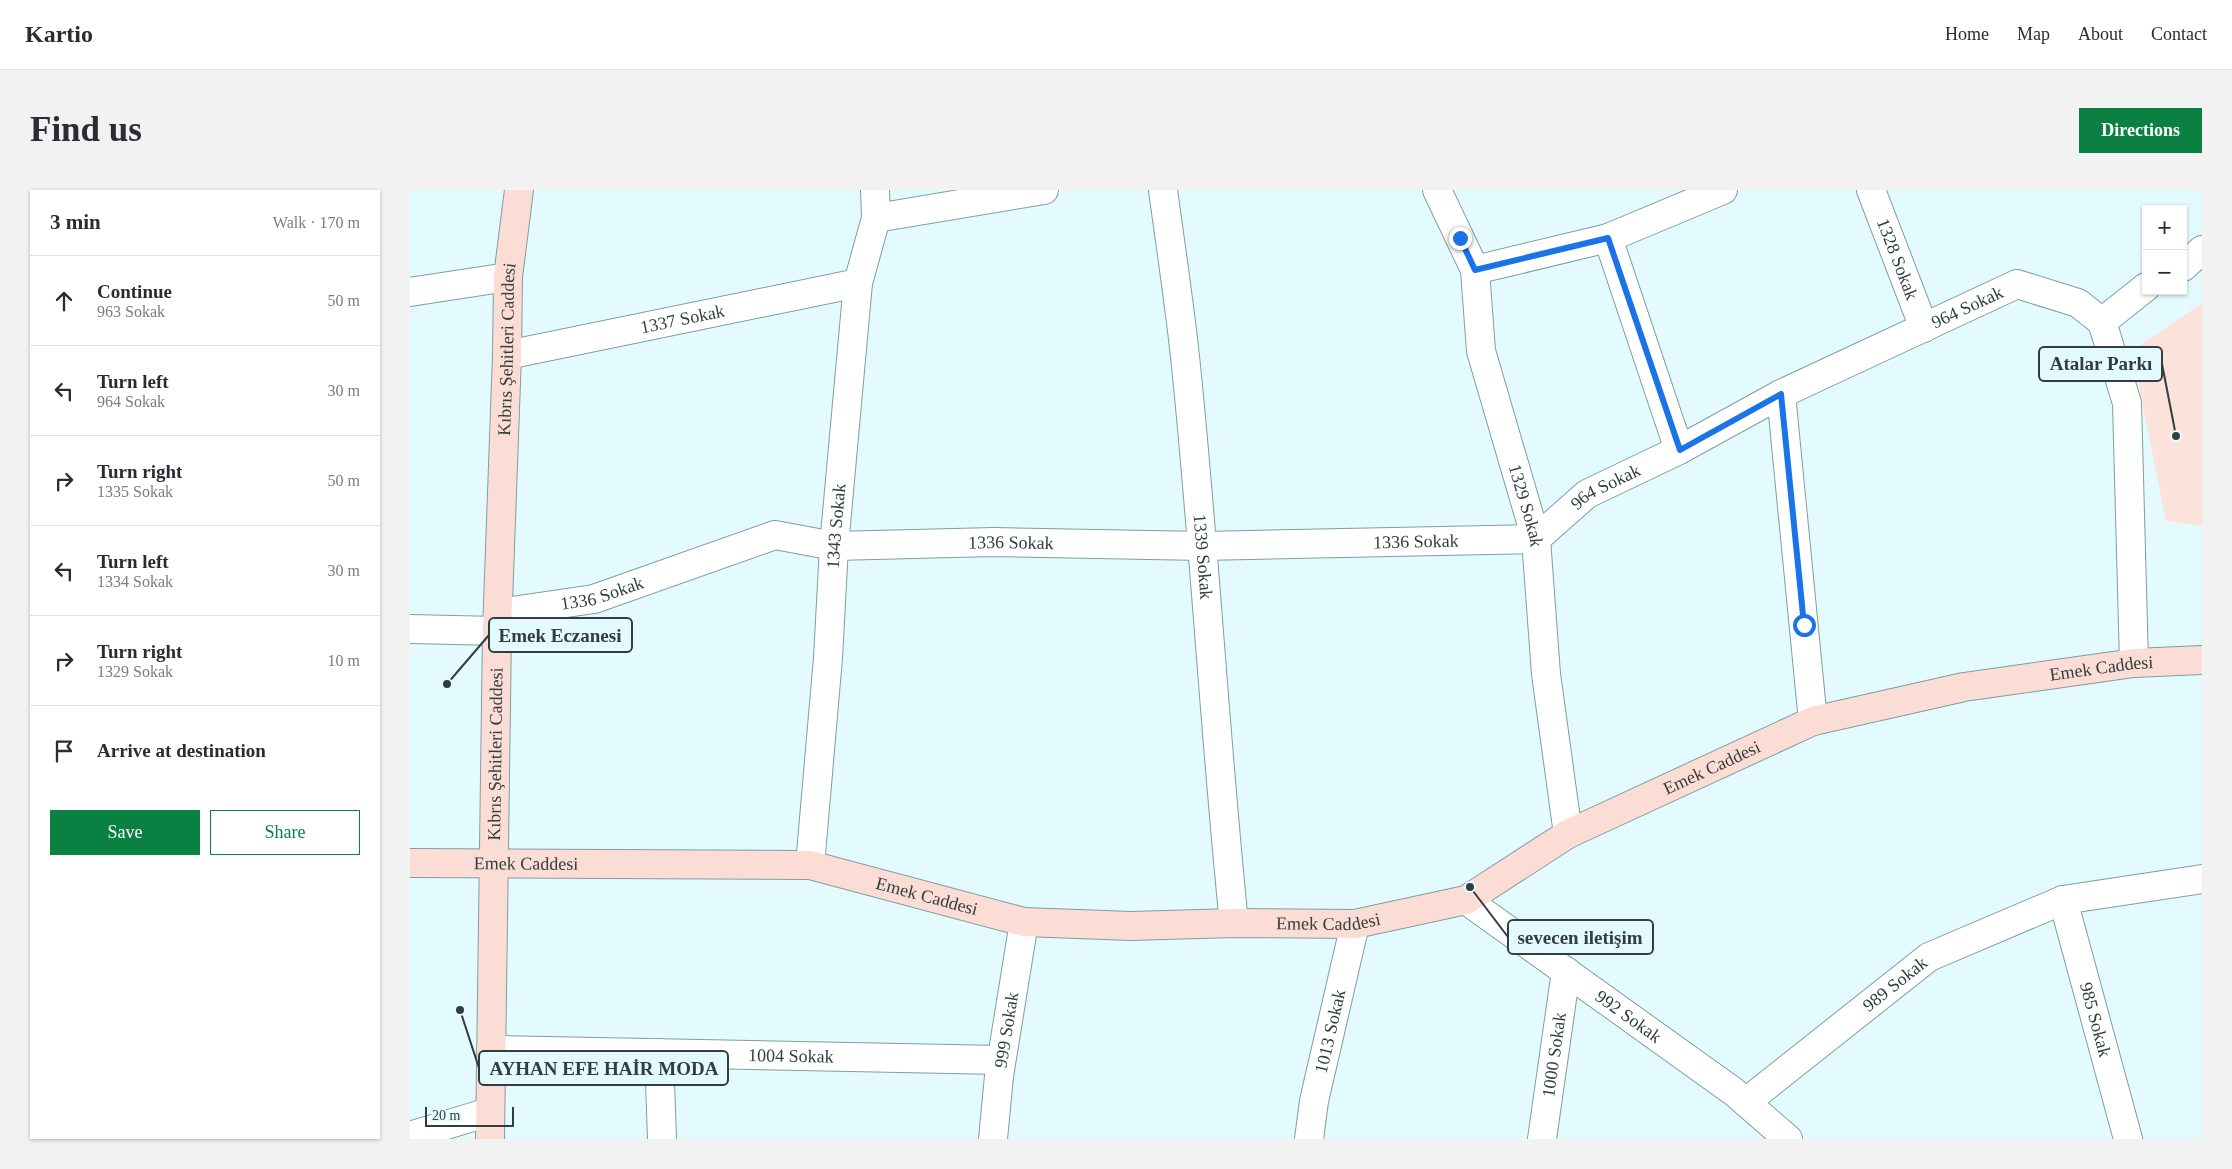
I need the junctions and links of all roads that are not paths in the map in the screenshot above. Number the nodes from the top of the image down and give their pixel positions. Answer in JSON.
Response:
{"nodes":[{"id":1,"x":519,"y":190,"type":"edge"},
{"id":2,"x":875,"y":190,"type":"edge"},
{"id":3,"x":1044,"y":190,"type":"edge"},
{"id":4,"x":1163,"y":190,"type":"edge"},
{"id":5,"x":1437,"y":190,"type":"edge"},
{"id":6,"x":1723,"y":190,"type":"edge"},
{"id":7,"x":1871,"y":190,"type":"edge"},
{"id":8,"x":876,"y":218,"type":"junction"},
{"id":9,"x":1608,"y":238,"type":"junction"},
{"id":10,"x":2202,"y":250,"type":"edge"},
{"id":11,"x":2187,"y":263,"type":"edge"},
{"id":12,"x":1475,"y":270,"type":"junction"},
{"id":13,"x":508,"y":277,"type":"junction"},
{"id":14,"x":858,"y":283,"type":"junction"},
{"id":15,"x":2142,"y":290,"type":"edge"},
{"id":16,"x":410,"y":292,"type":"edge"},
{"id":17,"x":2102,"y":322,"type":"junction"},
{"id":18,"x":1924,"y":328,"type":"junction"},
{"id":19,"x":507,"y":355,"type":"junction"},
{"id":20,"x":1781,"y":394,"type":"junction"},
{"id":21,"x":1680,"y":450,"type":"junction"},
{"id":22,"x":1536,"y":539,"type":"junction"},
{"id":23,"x":834,"y":546,"type":"junction"},
{"id":24,"x":1203,"y":546,"type":"junction"},
{"id":25,"x":498,"y":622,"type":"junction"},
{"id":26,"x":410,"y":629,"type":"edge"},
{"id":27,"x":2202,"y":660,"type":"edge"},
{"id":28,"x":2134,"y":663,"type":"junction"},
{"id":29,"x":1813,"y":721,"type":"junction"},
{"id":30,"x":1568,"y":834,"type":"junction"},
{"id":31,"x":410,"y":864,"type":"edge"},
{"id":32,"x":494,"y":864,"type":"junction"},
{"id":33,"x":810,"y":865,"type":"junction"},
{"id":34,"x":2201,"y":881,"type":"edge"},
{"id":35,"x":1466,"y":900,"type":"junction"},
{"id":36,"x":2063,"y":900,"type":"junction"},
{"id":37,"x":1024,"y":922,"type":"junction"},
{"id":38,"x":1234,"y":923,"type":"junction"},
{"id":39,"x":1355,"y":924,"type":"junction"},
{"id":40,"x":1566,"y":971,"type":"junction"},
{"id":41,"x":491,"y":1050,"type":"junction"},
{"id":42,"x":659,"y":1053,"type":"junction"},
{"id":43,"x":1001,"y":1060,"type":"junction"},
{"id":44,"x":1746,"y":1102,"type":"junction"},
{"id":45,"x":489,"y":1112,"type":"junction"},
{"id":46,"x":410,"y":1136,"type":"edge"},
{"id":47,"x":490,"y":1139,"type":"edge"},
{"id":48,"x":662,"y":1139,"type":"edge"},
{"id":49,"x":993,"y":1139,"type":"edge"},
{"id":50,"x":1309,"y":1139,"type":"edge"},
{"id":51,"x":1542,"y":1139,"type":"edge"},
{"id":52,"x":1788,"y":1139,"type":"edge"},
{"id":53,"x":2128,"y":1139,"type":"edge"}],
"edges":[{"from":1,"to":13,"type":"street","name":"Kıbrıs Şehitleri Caddesi"},
{"from":2,"to":8,"type":"street","name":"1343 Sokak"},
{"from":3,"to":8,"type":"street"},
{"from":4,"to":24,"type":"street","name":"1339 Sokak"},
{"from":5,"to":12,"type":"street","name":"1329 Sokak"},
{"from":6,"to":9,"type":"street"},
{"from":7,"to":18,"type":"street","name":"1328 Sokak"},
{"from":8,"to":14,"type":"street","name":"1343 Sokak"},
{"from":9,"to":12,"type":"street"},
{"from":9,"to":21,"type":"street"},
{"from":10,"to":11,"type":"street"},
{"from":12,"to":22,"type":"street","name":"1329 Sokak"},
{"from":13,"to":16,"type":"street"},
{"from":13,"to":19,"type":"street","name":"Kıbrıs Şehitleri Caddesi"},
{"from":14,"to":19,"type":"street","name":"1337 Sokak"},
{"from":14,"to":23,"type":"street","name":"1343 Sokak"},
{"from":15,"to":17,"type":"street"},
{"from":17,"to":18,"type":"street","name":"964 Sokak"},
{"from":17,"to":28,"type":"street"},
{"from":18,"to":20,"type":"street","name":"964 Sokak"},
{"from":19,"to":25,"type":"street","name":"Kıbrıs Şehitleri Caddesi"},
{"from":20,"to":21,"type":"street","name":"964 Sokak"},
{"from":20,"to":29,"type":"street"},
{"from":21,"to":22,"type":"street","name":"964 Sokak"},
{"from":22,"to":24,"type":"street","name":"1336 Sokak"},
{"from":22,"to":30,"type":"street","name":"1329 Sokak"},
{"from":23,"to":24,"type":"street","name":"1336 Sokak"},
{"from":23,"to":25,"type":"street","name":"1336 Sokak"},
{"from":23,"to":33,"type":"street","name":"1343 Sokak"},
{"from":24,"to":38,"type":"street","name":"1339 Sokak"},
{"from":25,"to":26,"type":"street","name":"1336 Sokak"},
{"from":25,"to":32,"type":"street","name":"Kıbrıs Şehitleri Caddesi"},
{"from":27,"to":28,"type":"street","name":"Emek Caddesi"},
{"from":28,"to":29,"type":"street","name":"Emek Caddesi"},
{"from":29,"to":30,"type":"street","name":"Emek Caddesi"},
{"from":30,"to":35,"type":"street","name":"Emek Caddesi"},
{"from":31,"to":32,"type":"street","name":"Emek Caddesi"},
{"from":32,"to":33,"type":"street","name":"Emek Caddesi"},
{"from":32,"to":41,"type":"street","name":"Kıbrıs Şehitleri Caddesi"},
{"from":33,"to":37,"type":"street","name":"Emek Caddesi"},
{"from":34,"to":36,"type":"street","name":"989 Sokak"},
{"from":35,"to":39,"type":"street","name":"Emek Caddesi"},
{"from":35,"to":40,"type":"street","name":"992 Sokak"},
{"from":36,"to":44,"type":"street","name":"989 Sokak"},
{"from":36,"to":53,"type":"street","name":"985 Sokak"},
{"from":37,"to":38,"type":"street","name":"Emek Caddesi"},
{"from":37,"to":43,"type":"street","name":"999 Sokak"},
{"from":38,"to":39,"type":"street","name":"Emek Caddesi"},
{"from":39,"to":50,"type":"street","name":"1013 Sokak"},
{"from":40,"to":44,"type":"street","name":"992 Sokak"},
{"from":40,"to":51,"type":"street","name":"1000 Sokak"},
{"from":41,"to":42,"type":"street","name":"1004 Sokak"},
{"from":41,"to":45,"type":"street","name":"Kıbrıs Şehitleri Caddesi"},
{"from":42,"to":43,"type":"street","name":"1004 Sokak"},
{"from":42,"to":48,"type":"street"},
{"from":43,"to":49,"type":"street","name":"999 Sokak"},
{"from":44,"to":52,"type":"street","name":"992 Sokak"},
{"from":45,"to":46,"type":"street"},
{"from":45,"to":47,"type":"street","name":"Kıbrıs Şehitleri Caddesi"}]}
